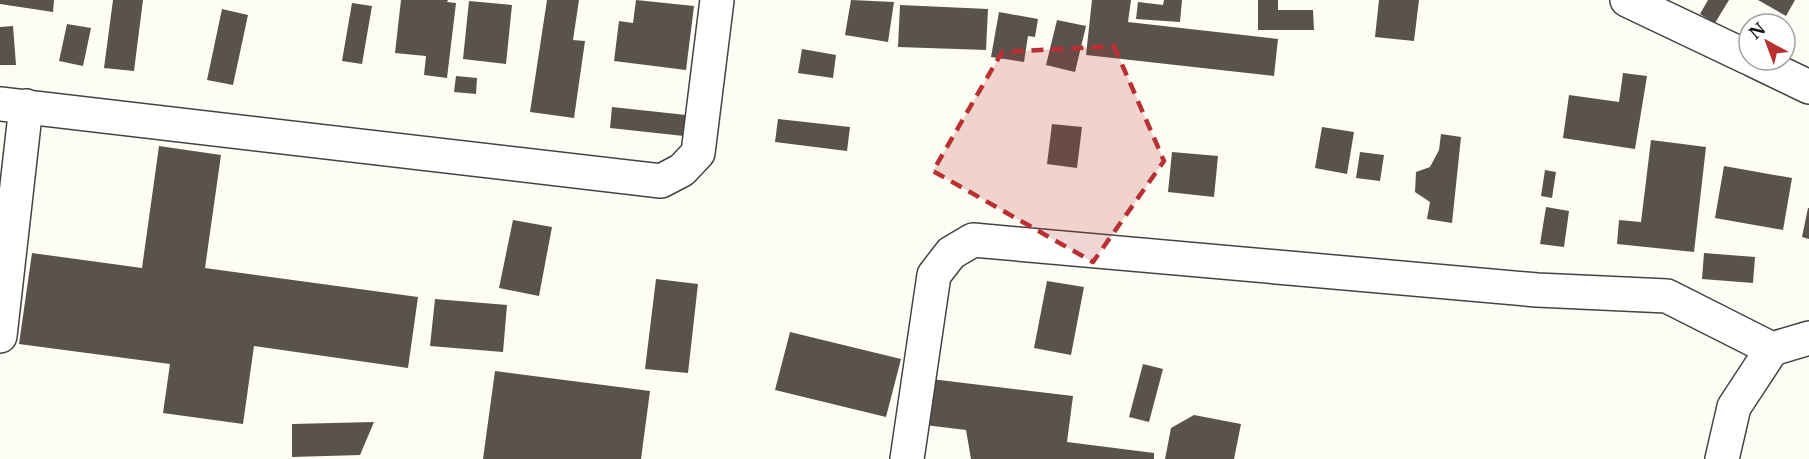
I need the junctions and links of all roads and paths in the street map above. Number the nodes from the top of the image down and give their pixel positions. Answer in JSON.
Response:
{"nodes":[{"id":1,"x":717,"y":0,"type":"edge"},
{"id":2,"x":1628,"y":0,"type":"edge"},
{"id":3,"x":1737,"y":52,"type":"edge"},
{"id":4,"x":1778,"y":72,"type":"edge"},
{"id":5,"x":1809,"y":87,"type":"edge"},
{"id":6,"x":13,"y":105,"type":"edge"},
{"id":7,"x":0,"y":336,"type":"edge"},
{"id":8,"x":1809,"y":338,"type":"edge"},
{"id":9,"x":1772,"y":349,"type":"junction"},
{"id":10,"x":907,"y":459,"type":"edge"},
{"id":11,"x":1722,"y":459,"type":"edge"}],
"edges":[{"from":1,"to":6,"type":"street"},
{"from":2,"to":3,"type":"street"},
{"from":4,"to":5,"type":"street"},
{"from":6,"to":7,"type":"street"},
{"from":8,"to":9,"type":"street"},
{"from":9,"to":10,"type":"street"},
{"from":9,"to":11,"type":"street"}]}
